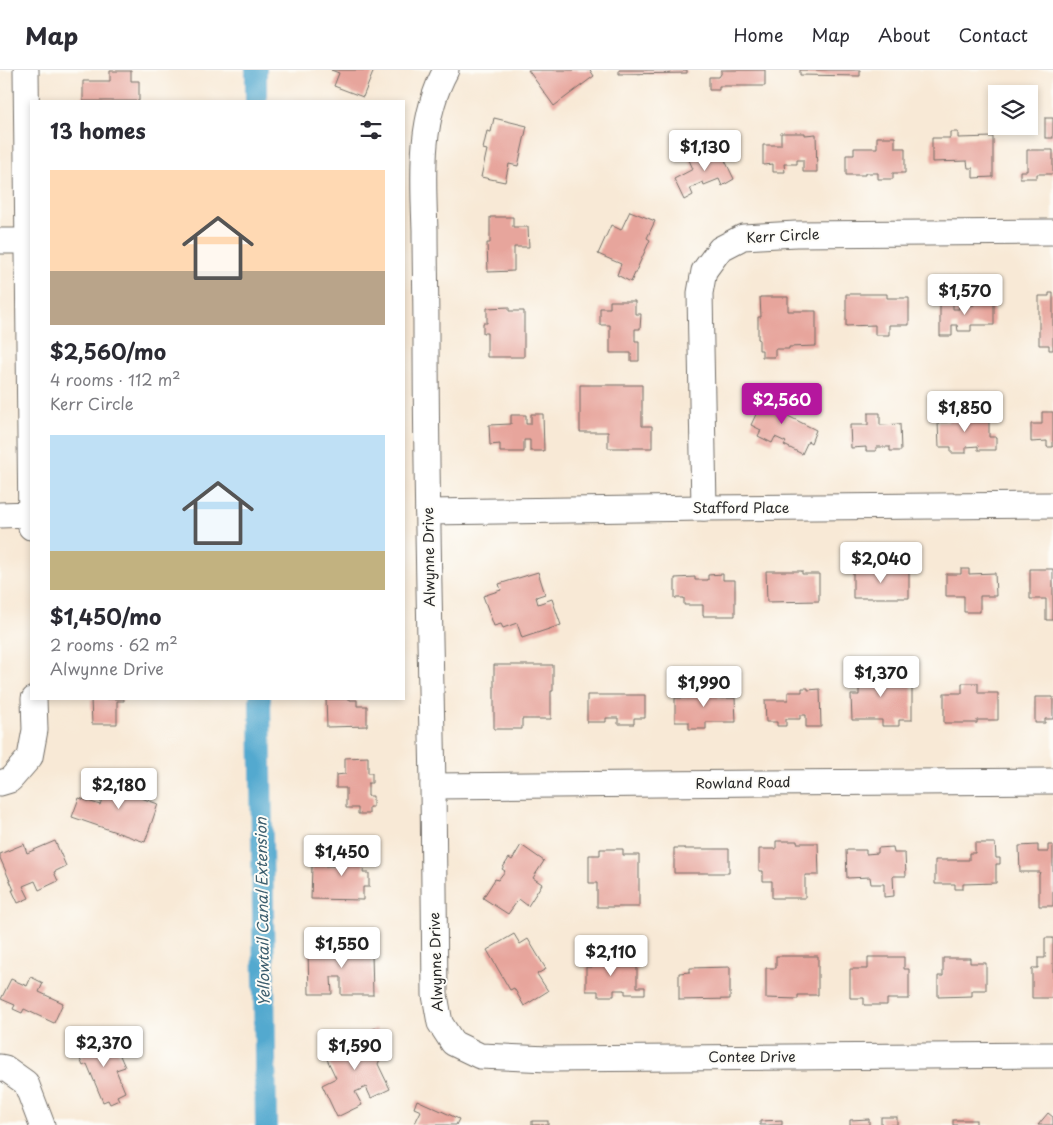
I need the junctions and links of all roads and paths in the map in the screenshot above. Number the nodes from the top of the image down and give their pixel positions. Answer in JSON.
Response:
{"nodes":[{"id":1,"x":26,"y":70,"type":"edge"},
{"id":2,"x":446,"y":70,"type":"edge"},
{"id":3,"x":1053,"y":232,"type":"edge"},
{"id":4,"x":0,"y":241,"type":"edge"},
{"id":5,"x":28,"y":241,"type":"junction"},
{"id":6,"x":30,"y":423,"type":"edge"},
{"id":7,"x":1053,"y":505,"type":"edge"},
{"id":8,"x":704,"y":508,"type":"junction"},
{"id":9,"x":428,"y":512,"type":"junction"},
{"id":10,"x":30,"y":514,"type":"edge"},
{"id":11,"x":0,"y":515,"type":"edge"},
{"id":12,"x":34,"y":700,"type":"edge"},
{"id":13,"x":1053,"y":781,"type":"edge"},
{"id":14,"x":5,"y":782,"type":"edge"},
{"id":15,"x":433,"y":786,"type":"junction"},
{"id":16,"x":453,"y":1044,"type":"joint"},
{"id":17,"x":1053,"y":1055,"type":"edge"},
{"id":18,"x":0,"y":1067,"type":"edge"},
{"id":19,"x":42,"y":1125,"type":"edge"}],
"edges":[{"from":1,"to":5,"type":"street"},
{"from":2,"to":9,"type":"street","name":"Alwynne Drive"},
{"from":3,"to":8,"type":"street","name":"Kerr Circle"},
{"from":4,"to":5,"type":"street"},
{"from":5,"to":6,"type":"street"},
{"from":7,"to":8,"type":"street","name":"Stafford Place"},
{"from":8,"to":9,"type":"street","name":"Stafford Place"},
{"from":9,"to":15,"type":"street","name":"Alwynne Drive"},
{"from":10,"to":11,"type":"street"},
{"from":12,"to":14,"type":"street"},
{"from":13,"to":15,"type":"street","name":"Rowland Road"},
{"from":15,"to":16,"type":"street","name":"Alwynne Drive"},
{"from":16,"to":17,"type":"street","name":"Contee Drive"},
{"from":18,"to":19,"type":"street"}]}
